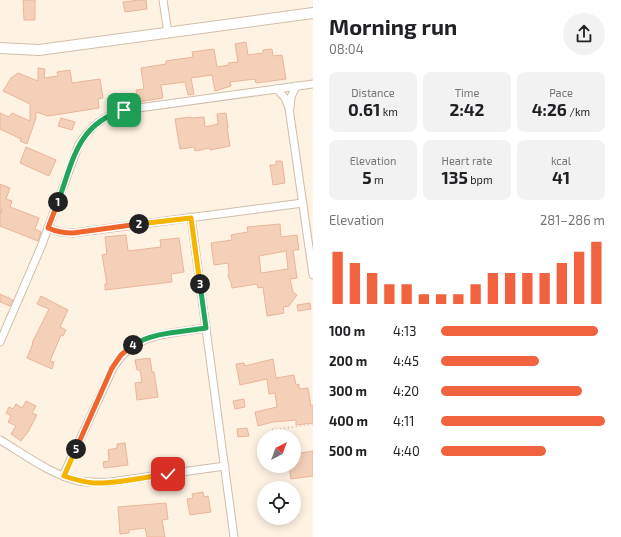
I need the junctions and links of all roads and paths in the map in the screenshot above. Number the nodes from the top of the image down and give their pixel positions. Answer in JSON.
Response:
{"nodes":[{"id":1,"x":163,"y":0,"type":"edge"},
{"id":2,"x":313,"y":13,"type":"edge"},
{"id":3,"x":168,"y":33,"type":"junction"},
{"id":4,"x":0,"y":48,"type":"edge"},
{"id":5,"x":313,"y":84,"type":"edge"},
{"id":6,"x":296,"y":86,"type":"junction"},
{"id":7,"x":277,"y":89,"type":"junction"},
{"id":8,"x":290,"y":108,"type":"junction"},
{"id":9,"x":303,"y":203,"type":"junction"},
{"id":10,"x":191,"y":218,"type":"junction"},
{"id":11,"x":48,"y":228,"type":"junction"},
{"id":12,"x":313,"y":275,"type":"edge"},
{"id":13,"x":206,"y":328,"type":"junction"},
{"id":14,"x":0,"y":342,"type":"edge"},
{"id":15,"x":313,"y":424,"type":"edge"},
{"id":16,"x":279,"y":429,"type":"edge"},
{"id":17,"x":0,"y":440,"type":"edge"},
{"id":18,"x":226,"y":466,"type":"junction"},
{"id":19,"x":64,"y":476,"type":"junction"},
{"id":20,"x":234,"y":537,"type":"edge"}],
"edges":[{"from":1,"to":3,"type":"street"},
{"from":2,"to":3,"type":"street"},
{"from":3,"to":4,"type":"street"},
{"from":5,"to":6,"type":"street"},
{"from":6,"to":7,"type":"street"},
{"from":6,"to":8,"type":"street"},
{"from":7,"to":8,"type":"street"},
{"from":7,"to":11,"type":"street"},
{"from":8,"to":9,"type":"street"},
{"from":9,"to":10,"type":"street"},
{"from":9,"to":12,"type":"street"},
{"from":10,"to":11,"type":"street"},
{"from":10,"to":13,"type":"street"},
{"from":11,"to":14,"type":"street"},
{"from":13,"to":18,"type":"street"},
{"from":13,"to":19,"type":"street"},
{"from":15,"to":16,"type":"path"},
{"from":17,"to":19,"type":"street"},
{"from":18,"to":19,"type":"street"},
{"from":18,"to":20,"type":"street"}]}
